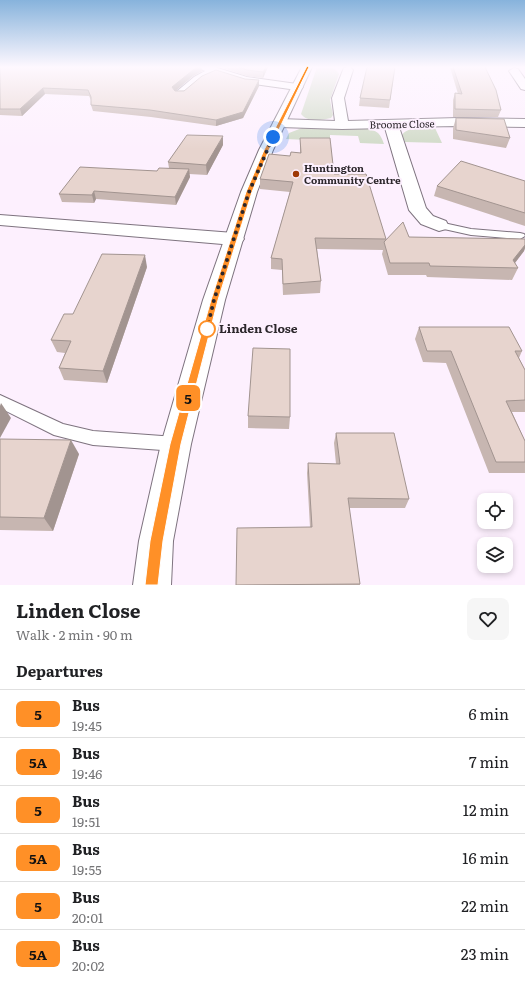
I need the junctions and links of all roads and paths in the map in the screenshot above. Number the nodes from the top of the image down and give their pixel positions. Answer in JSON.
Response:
{"nodes":[{"id":1,"x":294,"y":94,"type":"edge"},
{"id":2,"x":339,"y":94,"type":"edge"},
{"id":3,"x":280,"y":123,"type":"junction"},
{"id":4,"x":525,"y":123,"type":"edge"},
{"id":5,"x":392,"y":124,"type":"junction"},
{"id":6,"x":342,"y":125,"type":"junction"},
{"id":7,"x":0,"y":220,"type":"edge"},
{"id":8,"x":439,"y":225,"type":"joint"},
{"id":9,"x":520,"y":236,"type":"dead end"},
{"id":10,"x":234,"y":239,"type":"junction"},
{"id":11,"x":0,"y":401,"type":"edge"},
{"id":12,"x":176,"y":444,"type":"junction"},
{"id":13,"x":152,"y":585,"type":"edge"}],
"edges":[{"from":1,"to":3,"type":"street"},
{"from":2,"to":6,"type":"street"},
{"from":3,"to":6,"type":"street","name":"Broome Close"},
{"from":3,"to":10,"type":"street"},
{"from":4,"to":5,"type":"street","name":"Broome Close"},
{"from":5,"to":6,"type":"street","name":"Broome Close"},
{"from":5,"to":8,"type":"street"},
{"from":7,"to":10,"type":"street"},
{"from":8,"to":9,"type":"lane"},
{"from":10,"to":12,"type":"street"},
{"from":11,"to":12,"type":"lane"},
{"from":12,"to":13,"type":"street"}]}
